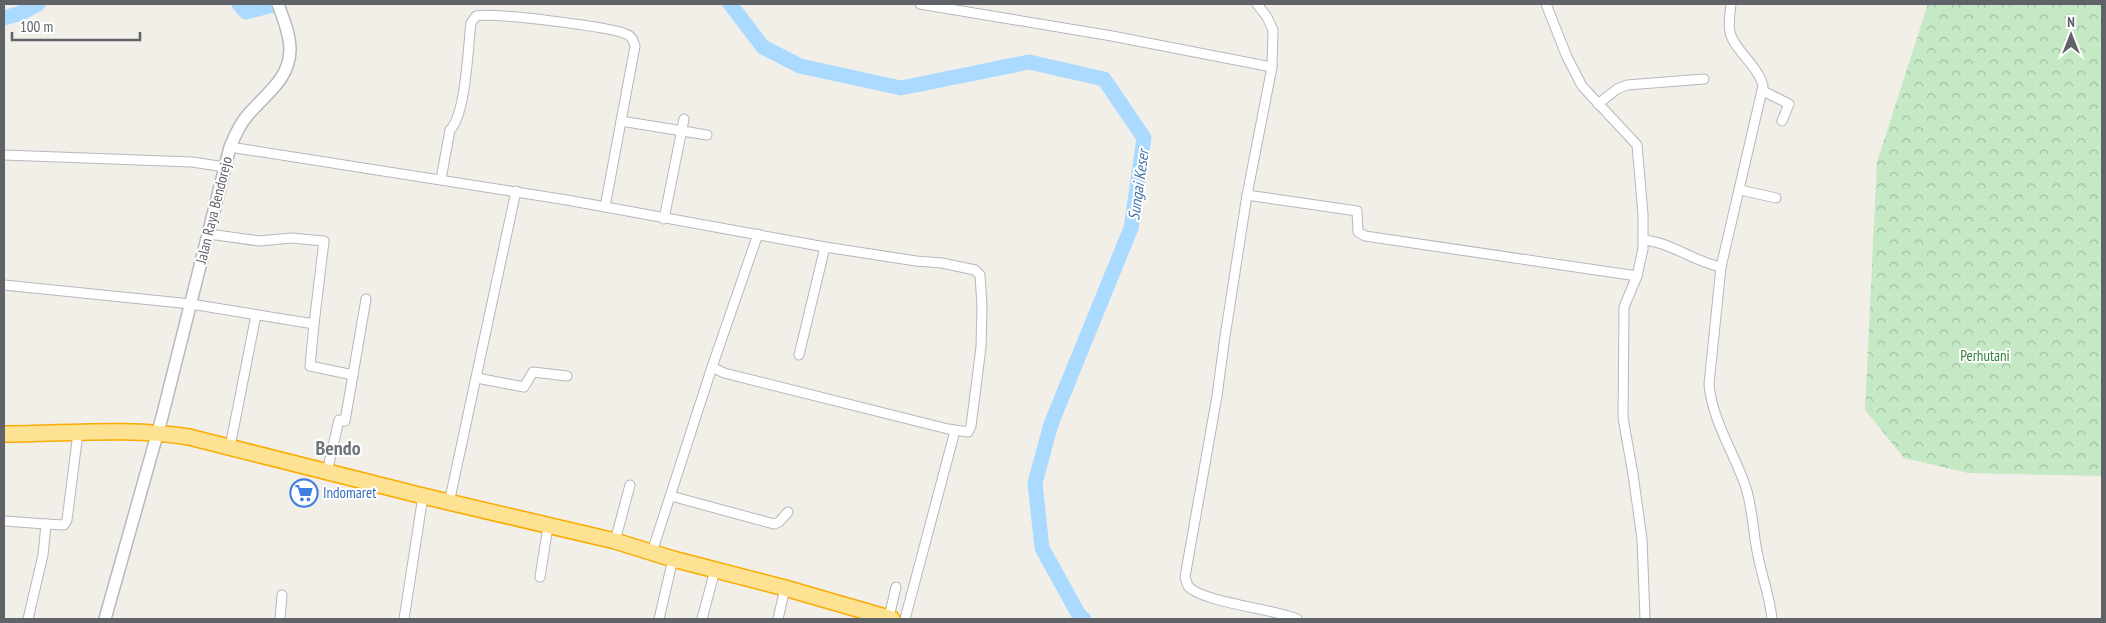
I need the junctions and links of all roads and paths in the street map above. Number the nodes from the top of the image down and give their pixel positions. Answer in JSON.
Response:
{"nodes":[{"id":1,"x":278,"y":4,"type":"edge"},
{"id":2,"x":920,"y":4,"type":"edge"},
{"id":3,"x":1257,"y":4,"type":"edge"},
{"id":4,"x":1546,"y":4,"type":"edge"},
{"id":5,"x":1731,"y":4,"type":"edge"},
{"id":6,"x":1272,"y":67,"type":"junction"},
{"id":7,"x":1704,"y":79,"type":"dead end"},
{"id":8,"x":1763,"y":91,"type":"junction"},
{"id":9,"x":1598,"y":104,"type":"junction"},
{"id":10,"x":684,"y":119,"type":"dead end"},
{"id":11,"x":620,"y":121,"type":"junction"},
{"id":12,"x":1782,"y":121,"type":"dead end"},
{"id":13,"x":682,"y":131,"type":"junction"},
{"id":14,"x":707,"y":135,"type":"dead end"},
{"id":15,"x":230,"y":147,"type":"junction"},
{"id":16,"x":4,"y":156,"type":"edge"},
{"id":17,"x":225,"y":167,"type":"junction"},
{"id":18,"x":441,"y":179,"type":"junction"},
{"id":19,"x":1740,"y":190,"type":"junction"},
{"id":20,"x":516,"y":191,"type":"junction"},
{"id":21,"x":1247,"y":195,"type":"junction"},
{"id":22,"x":1776,"y":198,"type":"dead end"},
{"id":23,"x":605,"y":207,"type":"junction"},
{"id":24,"x":664,"y":218,"type":"junction"},
{"id":25,"x":208,"y":234,"type":"junction"},
{"id":26,"x":758,"y":234,"type":"junction"},
{"id":27,"x":1643,"y":240,"type":"junction"},
{"id":28,"x":824,"y":247,"type":"junction"},
{"id":29,"x":1719,"y":267,"type":"junction"},
{"id":30,"x":1635,"y":275,"type":"junction"},
{"id":31,"x":4,"y":286,"type":"edge"},
{"id":32,"x":366,"y":299,"type":"dead end"},
{"id":33,"x":191,"y":304,"type":"junction"},
{"id":34,"x":256,"y":315,"type":"junction"},
{"id":35,"x":314,"y":324,"type":"junction"},
{"id":36,"x":799,"y":355,"type":"dead end"},
{"id":37,"x":712,"y":367,"type":"junction"},
{"id":38,"x":353,"y":375,"type":"junction"},
{"id":39,"x":567,"y":376,"type":"dead end"},
{"id":40,"x":477,"y":378,"type":"junction"},
{"id":41,"x":955,"y":430,"type":"junction"},
{"id":42,"x":157,"y":432,"type":"junction"},
{"id":43,"x":78,"y":433,"type":"junction"},
{"id":44,"x":4,"y":434,"type":"edge"},
{"id":45,"x":230,"y":447,"type":"junction"},
{"id":46,"x":327,"y":472,"type":"junction"},
{"id":47,"x":630,"y":485,"type":"dead end"},
{"id":48,"x":423,"y":496,"type":"junction"},
{"id":49,"x":671,"y":496,"type":"junction"},
{"id":50,"x":449,"y":503,"type":"junction"},
{"id":51,"x":788,"y":512,"type":"dead end"},
{"id":52,"x":4,"y":521,"type":"edge"},
{"id":53,"x":46,"y":524,"type":"junction"},
{"id":54,"x":548,"y":526,"type":"junction"},
{"id":55,"x":615,"y":541,"type":"junction"},
{"id":56,"x":652,"y":552,"type":"junction"},
{"id":57,"x":673,"y":559,"type":"junction"},
{"id":58,"x":715,"y":570,"type":"junction"},
{"id":59,"x":540,"y":577,"type":"dead end"},
{"id":60,"x":896,"y":587,"type":"dead end"},
{"id":61,"x":785,"y":588,"type":"junction"},
{"id":62,"x":282,"y":595,"type":"dead end"},
{"id":63,"x":890,"y":618,"type":"edge"},
{"id":64,"x":28,"y":619,"type":"edge"},
{"id":65,"x":105,"y":619,"type":"edge"},
{"id":66,"x":280,"y":619,"type":"edge"},
{"id":67,"x":404,"y":619,"type":"edge"},
{"id":68,"x":658,"y":619,"type":"edge"},
{"id":69,"x":702,"y":619,"type":"edge"},
{"id":70,"x":778,"y":619,"type":"edge"},
{"id":71,"x":905,"y":619,"type":"edge"},
{"id":72,"x":1297,"y":619,"type":"edge"},
{"id":73,"x":1645,"y":619,"type":"edge"},
{"id":74,"x":1772,"y":619,"type":"edge"}],
"edges":[{"from":1,"to":15,"type":"main road","name":"Jalan Raya Bendorejo"},
{"from":2,"to":6,"type":"street"},
{"from":3,"to":6,"type":"street"},
{"from":4,"to":9,"type":"street"},
{"from":5,"to":8,"type":"street"},
{"from":6,"to":21,"type":"street"},
{"from":7,"to":9,"type":"street"},
{"from":8,"to":12,"type":"street"},
{"from":8,"to":19,"type":"street"},
{"from":9,"to":27,"type":"street"},
{"from":10,"to":13,"type":"street"},
{"from":11,"to":13,"type":"street"},
{"from":11,"to":18,"type":"street"},
{"from":11,"to":23,"type":"street"},
{"from":13,"to":14,"type":"street"},
{"from":13,"to":24,"type":"street"},
{"from":15,"to":17,"type":"main road","name":"Jalan Raya Bendorejo"},
{"from":15,"to":18,"type":"street"},
{"from":16,"to":17,"type":"street"},
{"from":17,"to":25,"type":"main road","name":"Jalan Raya Bendorejo"},
{"from":18,"to":20,"type":"street"},
{"from":19,"to":22,"type":"street"},
{"from":19,"to":29,"type":"street"},
{"from":20,"to":23,"type":"street"},
{"from":20,"to":40,"type":"street"},
{"from":21,"to":30,"type":"street"},
{"from":21,"to":72,"type":"street"},
{"from":23,"to":24,"type":"street"},
{"from":24,"to":26,"type":"street"},
{"from":25,"to":33,"type":"main road","name":"Jalan Raya Bendorejo"},
{"from":25,"to":35,"type":"street"},
{"from":26,"to":28,"type":"street"},
{"from":26,"to":37,"type":"street"},
{"from":27,"to":29,"type":"street"},
{"from":27,"to":30,"type":"street"},
{"from":28,"to":36,"type":"street"},
{"from":28,"to":41,"type":"street"},
{"from":29,"to":74,"type":"street"},
{"from":30,"to":73,"type":"street"},
{"from":31,"to":33,"type":"street"},
{"from":32,"to":38,"type":"street"},
{"from":33,"to":34,"type":"street"},
{"from":33,"to":42,"type":"main road","name":"Jalan Raya Bendorejo"},
{"from":34,"to":35,"type":"street"},
{"from":34,"to":45,"type":"street"},
{"from":35,"to":38,"type":"street"},
{"from":37,"to":41,"type":"street"},
{"from":37,"to":49,"type":"street"},
{"from":38,"to":46,"type":"street"},
{"from":39,"to":40,"type":"street"},
{"from":40,"to":50,"type":"street"},
{"from":41,"to":71,"type":"street"},
{"from":42,"to":43,"type":"highway"},
{"from":42,"to":45,"type":"highway"},
{"from":42,"to":65,"type":"main road","name":"Jalan Raya Bendorejo"},
{"from":43,"to":44,"type":"highway"},
{"from":43,"to":53,"type":"street"},
{"from":45,"to":46,"type":"highway"},
{"from":46,"to":48,"type":"highway"},
{"from":47,"to":55,"type":"street"},
{"from":48,"to":50,"type":"highway"},
{"from":48,"to":67,"type":"street"},
{"from":49,"to":51,"type":"street"},
{"from":49,"to":56,"type":"street"},
{"from":50,"to":54,"type":"highway"},
{"from":52,"to":53,"type":"street"},
{"from":53,"to":64,"type":"street"},
{"from":54,"to":55,"type":"highway"},
{"from":54,"to":59,"type":"street"},
{"from":55,"to":56,"type":"highway"},
{"from":56,"to":57,"type":"highway"},
{"from":57,"to":58,"type":"highway"},
{"from":57,"to":68,"type":"street"},
{"from":58,"to":61,"type":"highway"},
{"from":58,"to":69,"type":"street"},
{"from":60,"to":63,"type":"street"},
{"from":61,"to":63,"type":"highway"},
{"from":61,"to":70,"type":"street"},
{"from":62,"to":66,"type":"street"}]}
